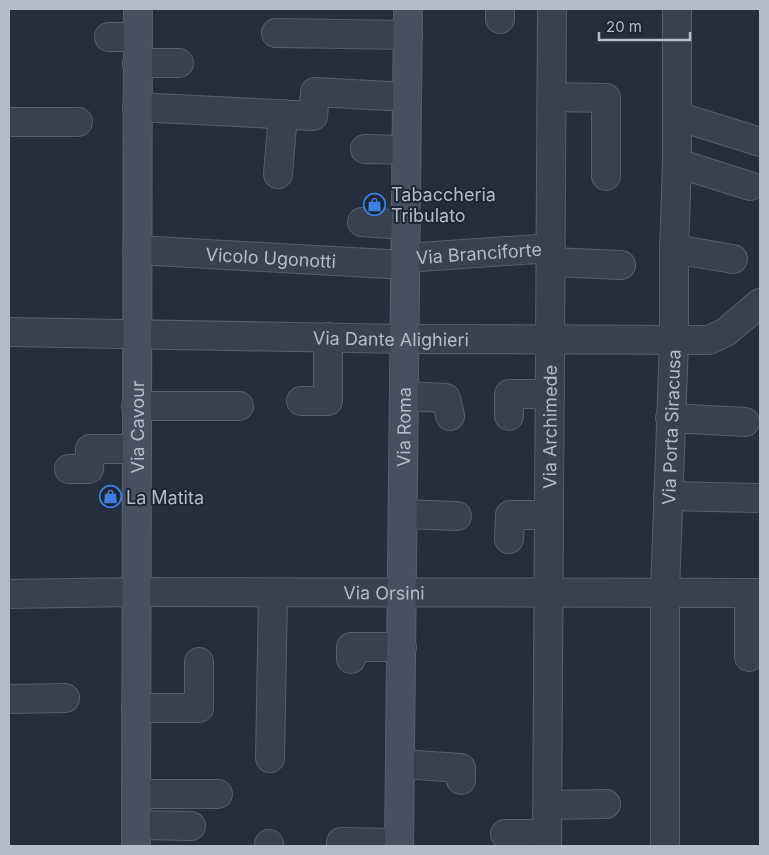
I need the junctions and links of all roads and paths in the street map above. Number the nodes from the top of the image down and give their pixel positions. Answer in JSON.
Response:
{"nodes":[{"id":1,"x":138,"y":9,"type":"edge"},
{"id":2,"x":552,"y":9,"type":"edge"},
{"id":3,"x":677,"y":9,"type":"edge"},
{"id":4,"x":408,"y":22,"type":"edge"},
{"id":5,"x":276,"y":33,"type":"dead end"},
{"id":6,"x":109,"y":37,"type":"dead end"},
{"id":7,"x":137,"y":50,"type":"junction"},
{"id":8,"x":179,"y":63,"type":"dead end"},
{"id":9,"x":407,"y":97,"type":"junction"},
{"id":10,"x":552,"y":97,"type":"junction"},
{"id":11,"x":137,"y":107,"type":"junction"},
{"id":12,"x":283,"y":114,"type":"junction"},
{"id":13,"x":677,"y":116,"type":"junction"},
{"id":14,"x":9,"y":122,"type":"edge"},
{"id":15,"x":78,"y":122,"type":"dead end"},
{"id":16,"x":760,"y":142,"type":"edge"},
{"id":17,"x":365,"y":149,"type":"dead end"},
{"id":18,"x":406,"y":150,"type":"junction"},
{"id":19,"x":677,"y":163,"type":"junction"},
{"id":20,"x":278,"y":174,"type":"dead end"},
{"id":21,"x":606,"y":176,"type":"dead end"},
{"id":22,"x":750,"y":186,"type":"dead end"},
{"id":23,"x":362,"y":222,"type":"dead end"},
{"id":24,"x":406,"y":225,"type":"junction"},
{"id":25,"x":674,"y":249,"type":"junction"},
{"id":26,"x":137,"y":250,"type":"junction"},
{"id":27,"x":551,"y":255,"type":"junction"},
{"id":28,"x":733,"y":260,"type":"dead end"},
{"id":29,"x":405,"y":262,"type":"junction"},
{"id":30,"x":621,"y":265,"type":"dead end"},
{"id":31,"x":760,"y":303,"type":"edge"},
{"id":32,"x":9,"y":332,"type":"edge"},
{"id":33,"x":137,"y":334,"type":"junction"},
{"id":34,"x":328,"y":337,"type":"junction"},
{"id":35,"x":404,"y":339,"type":"junction"},
{"id":36,"x":550,"y":340,"type":"junction"},
{"id":37,"x":674,"y":341,"type":"junction"},
{"id":38,"x":550,"y":394,"type":"junction"},
{"id":39,"x":404,"y":396,"type":"junction"},
{"id":40,"x":301,"y":401,"type":"dead end"},
{"id":41,"x":136,"y":406,"type":"junction"},
{"id":42,"x":239,"y":406,"type":"dead end"},
{"id":43,"x":450,"y":416,"type":"dead end"},
{"id":44,"x":509,"y":416,"type":"dead end"},
{"id":45,"x":670,"y":418,"type":"junction"},
{"id":46,"x":745,"y":422,"type":"dead end"},
{"id":47,"x":137,"y":449,"type":"junction"},
{"id":48,"x":69,"y":469,"type":"dead end"},
{"id":49,"x":668,"y":496,"type":"junction"},
{"id":50,"x":756,"y":498,"type":"dead end"},
{"id":51,"x":403,"y":514,"type":"junction"},
{"id":52,"x":549,"y":515,"type":"junction"},
{"id":53,"x":457,"y":516,"type":"dead end"},
{"id":54,"x":509,"y":539,"type":"dead end"},
{"id":55,"x":136,"y":592,"type":"junction"},
{"id":56,"x":665,"y":592,"type":"junction"},
{"id":57,"x":549,"y":593,"type":"junction"},
{"id":58,"x":754,"y":593,"type":"edge"},
{"id":59,"x":9,"y":594,"type":"edge"},
{"id":60,"x":272,"y":594,"type":"junction"},
{"id":61,"x":402,"y":594,"type":"junction"},
{"id":62,"x":402,"y":647,"type":"junction"},
{"id":63,"x":749,"y":657,"type":"dead end"},
{"id":64,"x":351,"y":659,"type":"dead end"},
{"id":65,"x":199,"y":662,"type":"dead end"},
{"id":66,"x":65,"y":698,"type":"dead end"},
{"id":67,"x":9,"y":699,"type":"edge"},
{"id":68,"x":136,"y":708,"type":"junction"},
{"id":69,"x":270,"y":758,"type":"dead end"},
{"id":70,"x":400,"y":764,"type":"junction"},
{"id":71,"x":461,"y":780,"type":"dead end"},
{"id":72,"x":136,"y":794,"type":"junction"},
{"id":73,"x":218,"y":794,"type":"dead end"},
{"id":74,"x":606,"y":804,"type":"dead end"},
{"id":75,"x":548,"y":805,"type":"junction"},
{"id":76,"x":190,"y":826,"type":"dead end"},
{"id":77,"x":505,"y":834,"type":"dead end"},
{"id":78,"x":136,"y":836,"type":"edge"},
{"id":79,"x":547,"y":840,"type":"edge"},
{"id":80,"x":399,"y":845,"type":"edge"},
{"id":81,"x":341,"y":846,"type":"edge"},
{"id":82,"x":665,"y":846,"type":"edge"}],
"edges":[{"from":1,"to":7,"type":"main road","name":"Via Cavour"},
{"from":2,"to":10,"type":"street","name":"Via Archimede"},
{"from":3,"to":13,"type":"street","name":"Via Porta Siracusa"},
{"from":4,"to":5,"type":"street"},
{"from":4,"to":9,"type":"main road","name":"Via Roma"},
{"from":6,"to":7,"type":"street"},
{"from":7,"to":8,"type":"street"},
{"from":7,"to":11,"type":"main road","name":"Via Cavour"},
{"from":9,"to":12,"type":"street"},
{"from":9,"to":18,"type":"main road","name":"Via Roma"},
{"from":10,"to":21,"type":"street"},
{"from":10,"to":27,"type":"street","name":"Via Archimede"},
{"from":11,"to":12,"type":"street"},
{"from":11,"to":26,"type":"main road","name":"Via Cavour"},
{"from":12,"to":20,"type":"street"},
{"from":13,"to":16,"type":"street"},
{"from":13,"to":19,"type":"street","name":"Via Porta Siracusa"},
{"from":14,"to":15,"type":"street"},
{"from":17,"to":18,"type":"street"},
{"from":18,"to":24,"type":"main road","name":"Via Roma"},
{"from":19,"to":22,"type":"street"},
{"from":19,"to":25,"type":"street","name":"Via Porta Siracusa"},
{"from":23,"to":24,"type":"street"},
{"from":24,"to":29,"type":"main road","name":"Via Roma"},
{"from":25,"to":28,"type":"street"},
{"from":25,"to":37,"type":"street","name":"Via Porta Siracusa"},
{"from":26,"to":29,"type":"street","name":"Vicolo Ugonotti"},
{"from":26,"to":33,"type":"main road","name":"Via Cavour"},
{"from":27,"to":29,"type":"street","name":"Via Branciforte"},
{"from":27,"to":30,"type":"street","name":"Via Branciforte"},
{"from":27,"to":36,"type":"street","name":"Via Archimede"},
{"from":29,"to":35,"type":"main road","name":"Via Roma"},
{"from":31,"to":37,"type":"street","name":"Via Dante Alighieri"},
{"from":32,"to":33,"type":"street","name":"Via Dante Alighieri"},
{"from":33,"to":34,"type":"street","name":"Via Dante Alighieri"},
{"from":33,"to":41,"type":"main road","name":"Via Cavour"},
{"from":34,"to":35,"type":"street","name":"Via Dante Alighieri"},
{"from":34,"to":40,"type":"street"},
{"from":35,"to":36,"type":"street","name":"Via Dante Alighieri"},
{"from":35,"to":39,"type":"main road","name":"Via Roma"},
{"from":36,"to":37,"type":"street","name":"Via Dante Alighieri"},
{"from":36,"to":38,"type":"street","name":"Via Archimede"},
{"from":37,"to":45,"type":"street","name":"Via Porta Siracusa"},
{"from":38,"to":44,"type":"street"},
{"from":38,"to":52,"type":"street","name":"Via Archimede"},
{"from":39,"to":43,"type":"street"},
{"from":39,"to":51,"type":"main road","name":"Via Roma"},
{"from":41,"to":42,"type":"street"},
{"from":41,"to":47,"type":"main road","name":"Via Cavour"},
{"from":45,"to":46,"type":"street"},
{"from":45,"to":49,"type":"street","name":"Via Porta Siracusa"},
{"from":47,"to":48,"type":"street"},
{"from":47,"to":55,"type":"main road","name":"Via Cavour"},
{"from":49,"to":50,"type":"street"},
{"from":49,"to":56,"type":"street","name":"Via Porta Siracusa"},
{"from":51,"to":53,"type":"street"},
{"from":51,"to":61,"type":"main road","name":"Via Roma"},
{"from":52,"to":54,"type":"street"},
{"from":52,"to":57,"type":"street","name":"Via Archimede"},
{"from":55,"to":59,"type":"street","name":"Via Orsini"},
{"from":55,"to":60,"type":"street","name":"Via Orsini"},
{"from":55,"to":68,"type":"main road","name":"Via Cavour"},
{"from":56,"to":57,"type":"street","name":"Via Orsini"},
{"from":56,"to":58,"type":"street","name":"Via Orsini"},
{"from":56,"to":82,"type":"street","name":"Via Porta Siracusa"},
{"from":57,"to":61,"type":"street","name":"Via Orsini"},
{"from":57,"to":75,"type":"street","name":"Via Archimede"},
{"from":58,"to":63,"type":"street"},
{"from":60,"to":61,"type":"street","name":"Via Orsini"},
{"from":60,"to":69,"type":"street"},
{"from":61,"to":62,"type":"main road","name":"Via Roma"},
{"from":62,"to":64,"type":"street"},
{"from":62,"to":70,"type":"main road","name":"Via Roma"},
{"from":65,"to":68,"type":"street"},
{"from":66,"to":67,"type":"street"},
{"from":68,"to":72,"type":"main road","name":"Via Cavour"},
{"from":70,"to":71,"type":"street"},
{"from":70,"to":80,"type":"main road","name":"Via Roma"},
{"from":72,"to":73,"type":"street"},
{"from":72,"to":78,"type":"main road","name":"Via Cavour"},
{"from":74,"to":75,"type":"street"},
{"from":75,"to":79,"type":"street","name":"Via Archimede"},
{"from":76,"to":78,"type":"street"},
{"from":77,"to":79,"type":"street"},
{"from":80,"to":81,"type":"street"}]}
